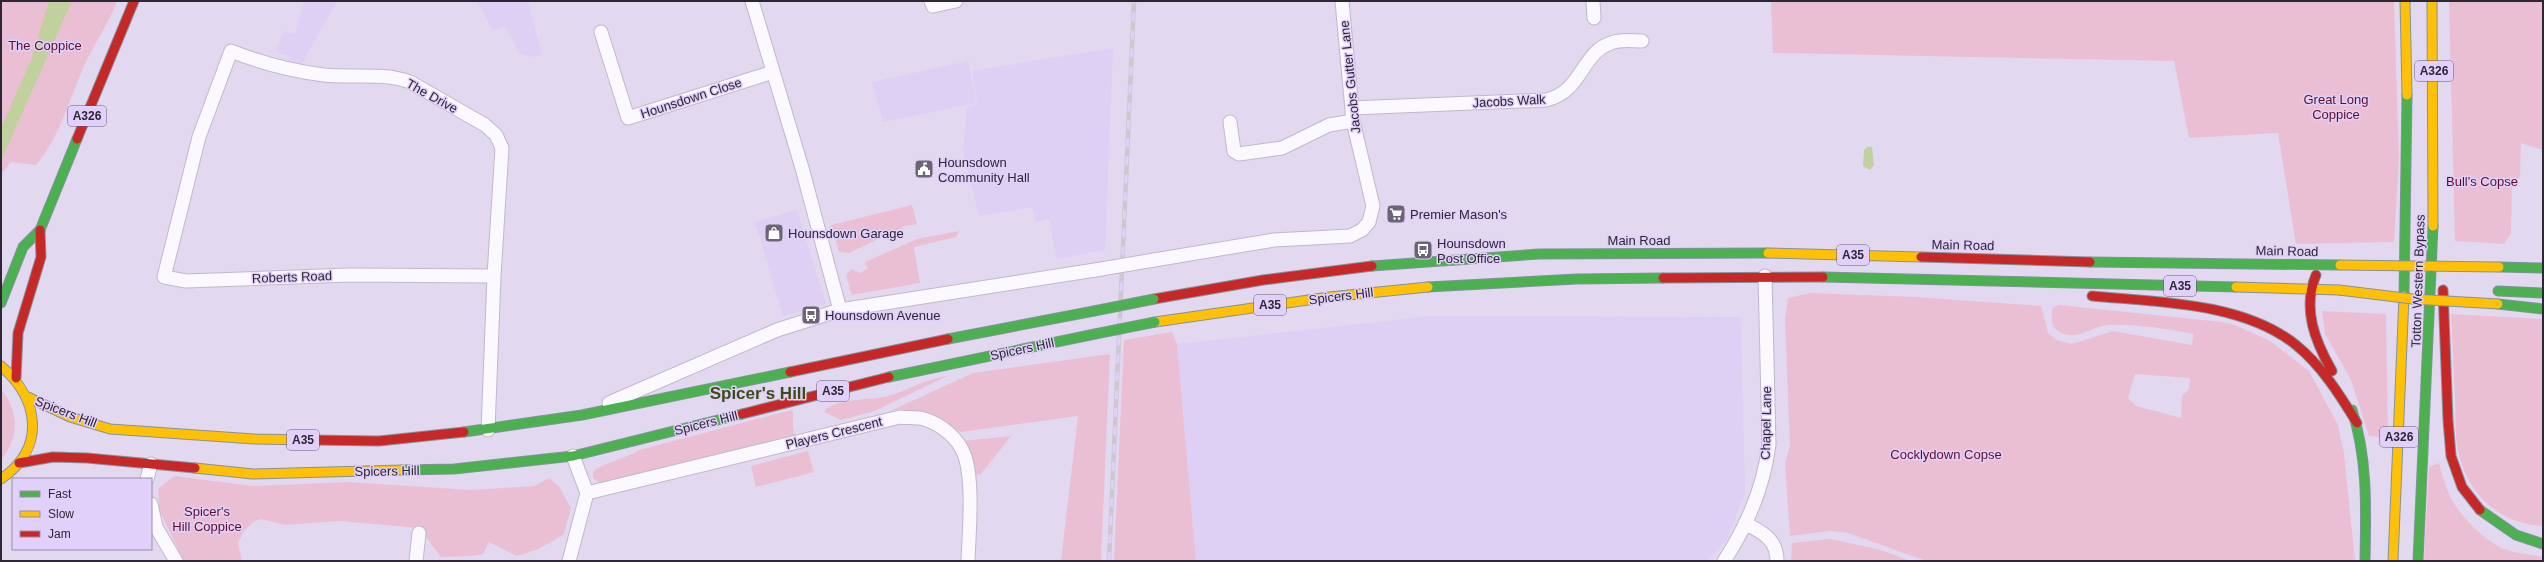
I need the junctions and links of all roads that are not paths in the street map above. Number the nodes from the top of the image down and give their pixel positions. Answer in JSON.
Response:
{"nodes":[{"id":1,"x":134,"y":1,"type":"edge"},
{"id":2,"x":752,"y":1,"type":"edge"},
{"id":3,"x":931,"y":1,"type":"edge"},
{"id":4,"x":956,"y":1,"type":"edge"},
{"id":5,"x":1342,"y":1,"type":"edge"},
{"id":6,"x":1593,"y":1,"type":"edge"},
{"id":7,"x":2405,"y":1,"type":"edge"},
{"id":8,"x":2432,"y":1,"type":"edge"},
{"id":9,"x":1594,"y":18,"type":"dead end"},
{"id":10,"x":601,"y":32,"type":"dead end"},
{"id":11,"x":1642,"y":41,"type":"dead end"},
{"id":12,"x":773,"y":72,"type":"junction"},
{"id":13,"x":1352,"y":114,"type":"junction"},
{"id":14,"x":1230,"y":122,"type":"dead end"},
{"id":15,"x":2434,"y":140,"type":"junction"},
{"id":16,"x":181,"y":206,"type":"joint"},
{"id":17,"x":1369,"y":222,"type":"joint"},
{"id":18,"x":40,"y":230,"type":"junction"},
{"id":19,"x":2324,"y":265,"type":"junction"},
{"id":20,"x":1383,"y":266,"type":"joint"},
{"id":21,"x":2543,"y":268,"type":"edge"},
{"id":22,"x":494,"y":276,"type":"junction"},
{"id":23,"x":1765,"y":276,"type":"junction"},
{"id":24,"x":2050,"y":284,"type":"junction"},
{"id":25,"x":2311,"y":288,"type":"junction"},
{"id":26,"x":2340,"y":290,"type":"junction"},
{"id":27,"x":2450,"y":291,"type":"dead end"},
{"id":28,"x":2494,"y":291,"type":"dead end"},
{"id":29,"x":2068,"y":293,"type":"dead end"},
{"id":30,"x":2543,"y":293,"type":"edge"},
{"id":31,"x":2084,"y":295,"type":"dead end"},
{"id":32,"x":1,"y":303,"type":"edge"},
{"id":33,"x":2543,"y":309,"type":"edge"},
{"id":34,"x":840,"y":310,"type":"junction"},
{"id":35,"x":1,"y":366,"type":"edge"},
{"id":36,"x":16,"y":378,"type":"junction"},
{"id":37,"x":28,"y":397,"type":"junction"},
{"id":38,"x":582,"y":415,"type":"junction"},
{"id":39,"x":2357,"y":423,"type":"junction"},
{"id":40,"x":488,"y":430,"type":"junction"},
{"id":41,"x":573,"y":456,"type":"junction"},
{"id":42,"x":19,"y":463,"type":"junction"},
{"id":43,"x":151,"y":464,"type":"junction"},
{"id":44,"x":147,"y":478,"type":"edge"},
{"id":45,"x":1,"y":479,"type":"edge"},
{"id":46,"x":587,"y":493,"type":"junction"},
{"id":47,"x":152,"y":509,"type":"edge"},
{"id":48,"x":1745,"y":523,"type":"junction"},
{"id":49,"x":2512,"y":532,"type":"junction"},
{"id":50,"x":419,"y":533,"type":"dead end"},
{"id":51,"x":2543,"y":537,"type":"edge"},
{"id":52,"x":2543,"y":544,"type":"edge"},
{"id":53,"x":176,"y":561,"type":"edge"},
{"id":54,"x":416,"y":561,"type":"edge"},
{"id":55,"x":569,"y":561,"type":"edge"},
{"id":56,"x":968,"y":561,"type":"edge"},
{"id":57,"x":1724,"y":561,"type":"edge"},
{"id":58,"x":1777,"y":561,"type":"edge"},
{"id":59,"x":2365,"y":561,"type":"edge"},
{"id":60,"x":2393,"y":561,"type":"edge"},
{"id":61,"x":2418,"y":561,"type":"edge"}],
"edges":[{"from":1,"to":18,"type":"main road","number":"A326"},
{"from":2,"to":12,"type":"street"},
{"from":3,"to":4,"type":"street"},
{"from":5,"to":13,"type":"street","name":"Jacobs Gutter Lane"},
{"from":6,"to":9,"type":"street"},
{"from":7,"to":60,"type":"main road","name":"Totton Western Bypass","number":"A326"},
{"from":8,"to":15,"type":"main road","name":"Totton Western Bypass","number":"A326"},
{"from":10,"to":12,"type":"street","name":"Hounsdown Close"},
{"from":11,"to":13,"type":"street","name":"Jacobs Walk"},
{"from":12,"to":34,"type":"street"},
{"from":13,"to":14,"type":"street","name":"Jacobs Walk"},
{"from":13,"to":17,"type":"street","name":"Jacobs Gutter Lane"},
{"from":15,"to":49,"type":"main road"},
{"from":15,"to":61,"type":"main road","name":"Totton Western Bypass","number":"A326"},
{"from":16,"to":22,"type":"street","name":"Roberts Road"},
{"from":16,"to":22,"type":"street","name":"The Drive"},
{"from":17,"to":34,"type":"street","name":"Spicers Hill","bridge":true},
{"from":18,"to":32,"type":"main road","number":"A326"},
{"from":18,"to":36,"type":"main road","number":"A326"},
{"from":19,"to":20,"type":"main road","name":"Main Road","number":"A35"},
{"from":19,"to":21,"type":"main road","name":"Main Road","number":"A35","bridge":true},
{"from":19,"to":25,"type":"main road"},
{"from":20,"to":38,"type":"main road","name":"Spicers Hill","number":"A35","bridge":true},
{"from":22,"to":40,"type":"street","name":"The Drive"},
{"from":23,"to":24,"type":"main road","number":"A35"},
{"from":23,"to":41,"type":"main road","name":"Spicers Hill","number":"A35","bridge":true},
{"from":23,"to":48,"type":"street","name":"Chapel Lane"},
{"from":24,"to":25,"type":"main road","number":"A35"},
{"from":24,"to":29,"type":"main road"},
{"from":25,"to":26,"type":"main road","number":"A35"},
{"from":25,"to":39,"type":"main road"},
{"from":26,"to":27,"type":"main road","number":"A35","bridge":true},
{"from":26,"to":33,"type":"main road","bridge":true},
{"from":28,"to":30,"type":"main road"},
{"from":31,"to":39,"type":"main road"},
{"from":34,"to":38,"type":"street","name":"Spicers Hill"},
{"from":35,"to":36,"type":"main road"},
{"from":36,"to":37,"type":"main road"},
{"from":37,"to":40,"type":"main road","name":"Spicers Hill","number":"A35"},
{"from":37,"to":42,"type":"main road"},
{"from":38,"to":40,"type":"main road","name":"Spicers Hill","number":"A35"},
{"from":39,"to":59,"type":"main road"},
{"from":41,"to":43,"type":"main road","name":"Spicers Hill","number":"A35"},
{"from":41,"to":46,"type":"street"},
{"from":42,"to":43,"type":"main road","name":"Spicers Hill","number":"A35"},
{"from":42,"to":45,"type":"main road"},
{"from":43,"to":44,"type":"street"},
{"from":46,"to":55,"type":"street"},
{"from":46,"to":56,"type":"street","name":"Players Crescent"},
{"from":47,"to":53,"type":"street"},
{"from":48,"to":57,"type":"street","name":"Chapel Lane"},
{"from":48,"to":58,"type":"street"},
{"from":49,"to":51,"type":"main road"},
{"from":49,"to":52,"type":"main road"},
{"from":50,"to":54,"type":"street"}]}
